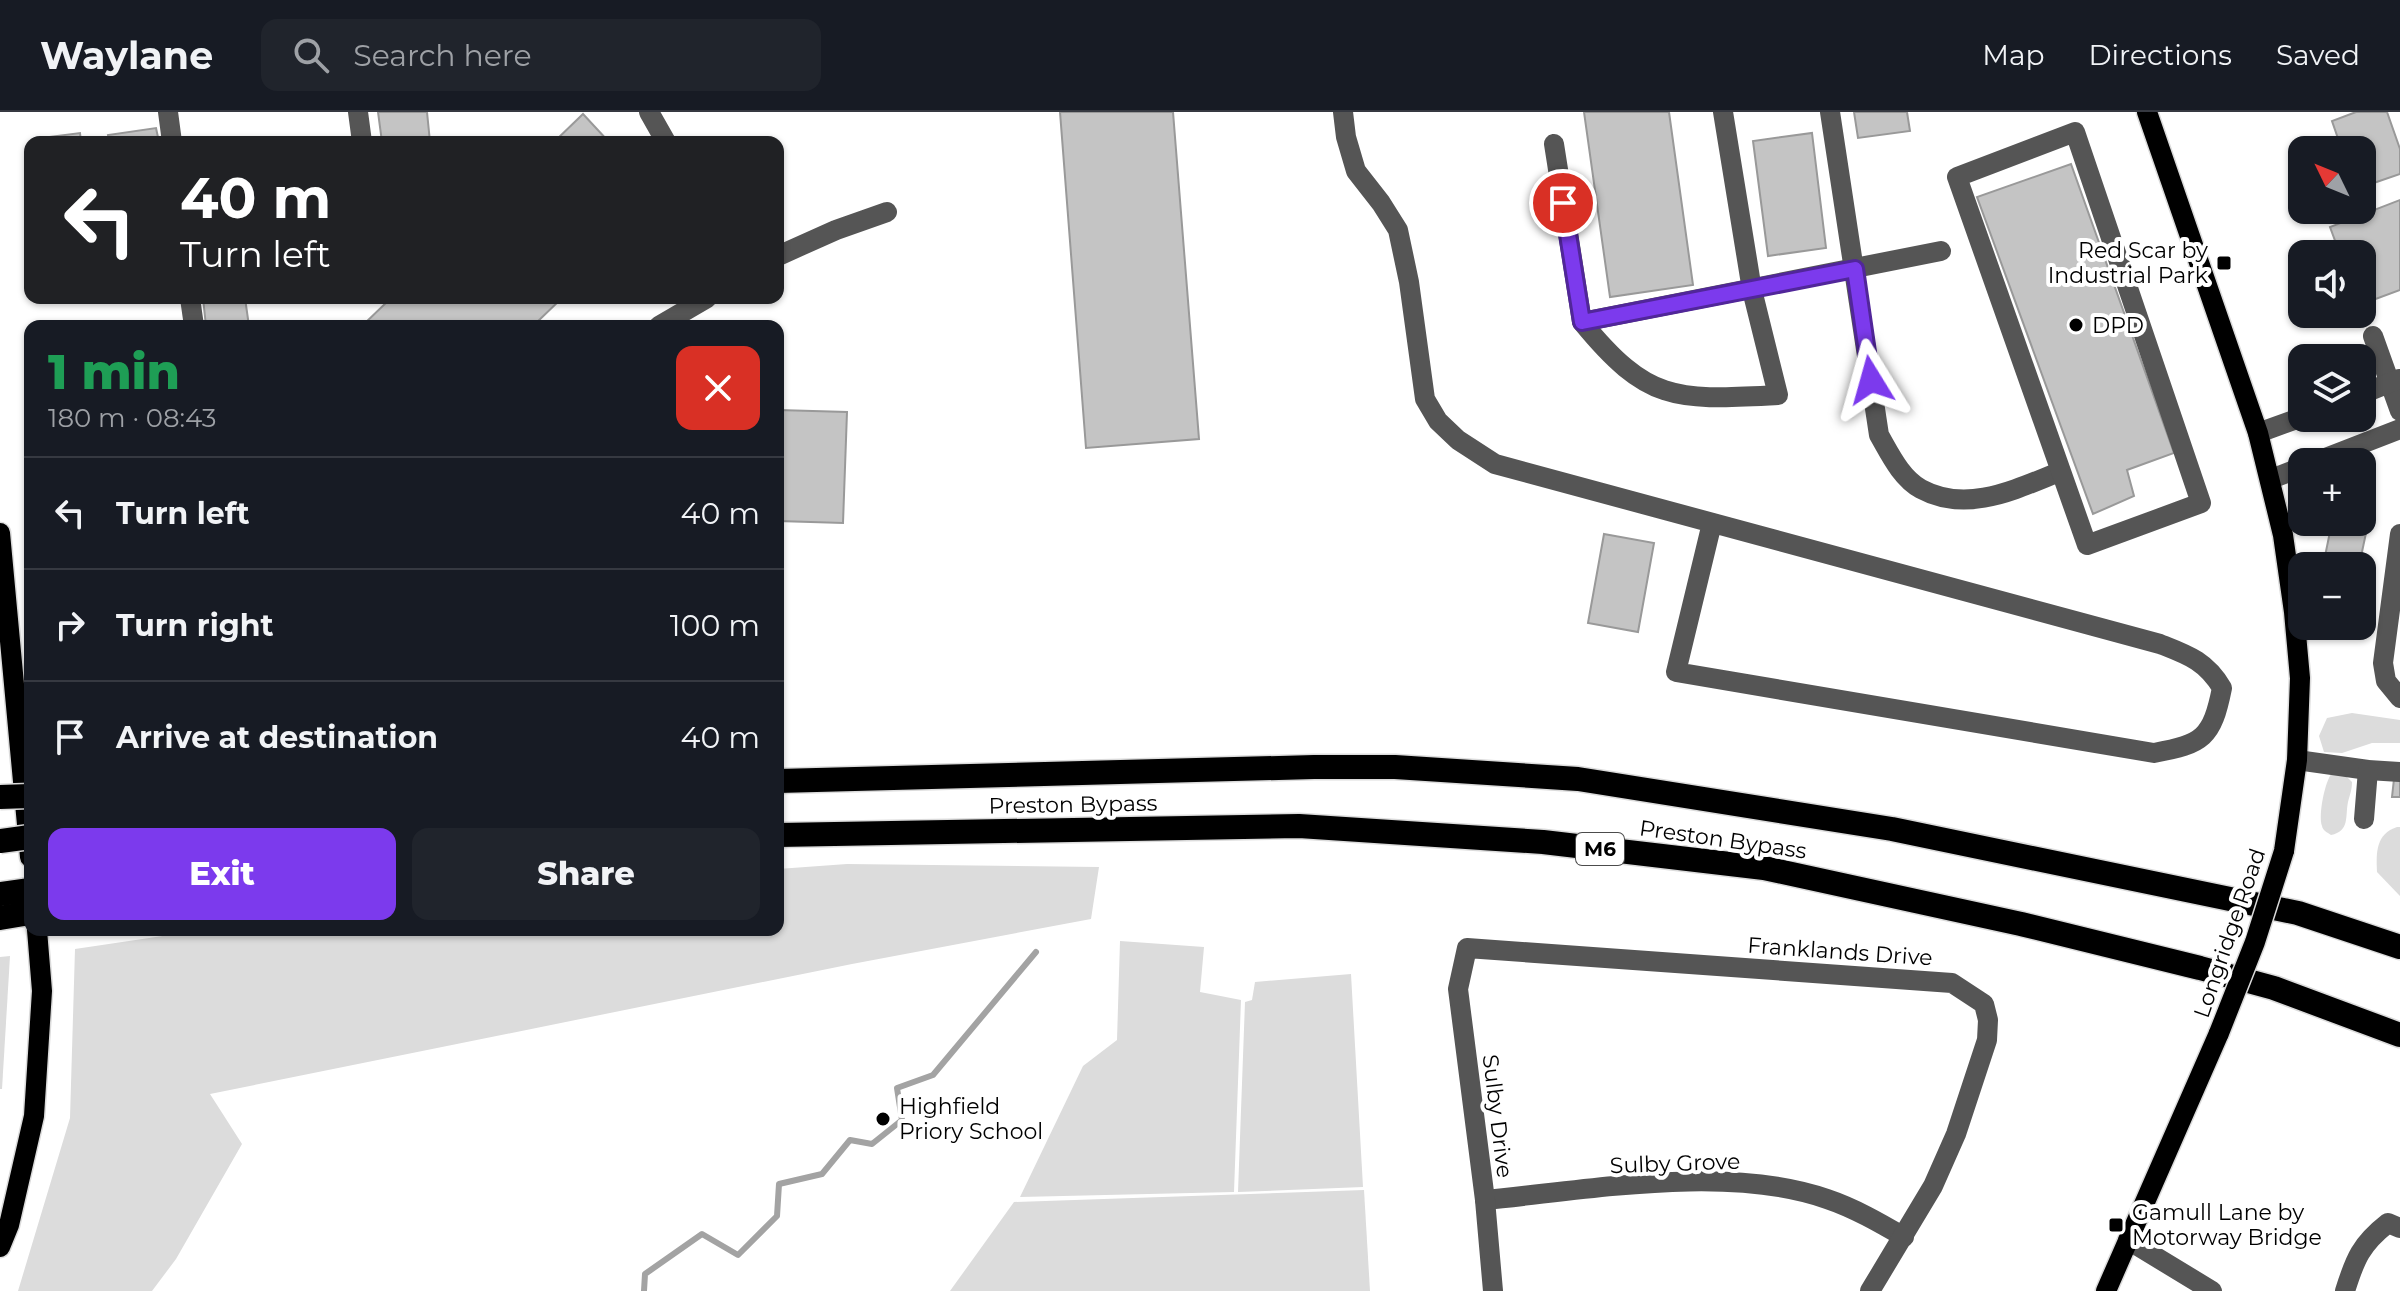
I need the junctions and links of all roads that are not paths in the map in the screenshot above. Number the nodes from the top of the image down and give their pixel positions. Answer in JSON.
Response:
{"nodes":[{"id":1,"x":168,"y":112,"type":"edge"},
{"id":2,"x":358,"y":112,"type":"edge"},
{"id":3,"x":649,"y":112,"type":"edge"},
{"id":4,"x":1343,"y":112,"type":"edge"},
{"id":5,"x":1723,"y":112,"type":"edge"},
{"id":6,"x":1830,"y":112,"type":"edge"},
{"id":7,"x":2147,"y":112,"type":"edge"},
{"id":8,"x":171,"y":136,"type":"edge"},
{"id":9,"x":361,"y":136,"type":"edge"},
{"id":10,"x":663,"y":136,"type":"edge"},
{"id":11,"x":1554,"y":144,"type":"dead end"},
{"id":12,"x":887,"y":212,"type":"dead end"},
{"id":13,"x":1941,"y":251,"type":"dead end"},
{"id":14,"x":784,"y":253,"type":"edge"},
{"id":15,"x":1855,"y":269,"type":"junction"},
{"id":16,"x":1752,"y":290,"type":"junction"},
{"id":17,"x":697,"y":304,"type":"edge"},
{"id":18,"x":669,"y":320,"type":"edge"},
{"id":19,"x":1582,"y":322,"type":"junction"},
{"id":20,"x":2373,"y":336,"type":"dead end"},
{"id":21,"x":2395,"y":381,"type":"edge"},
{"id":22,"x":2376,"y":388,"type":"edge"},
{"id":23,"x":2400,"y":411,"type":"edge"},
{"id":24,"x":2288,"y":422,"type":"edge"},
{"id":25,"x":2400,"y":429,"type":"edge"},
{"id":26,"x":2258,"y":433,"type":"junction"},
{"id":27,"x":2351,"y":448,"type":"edge"},
{"id":28,"x":2059,"y":472,"type":"junction"},
{"id":29,"x":2288,"y":472,"type":"edge"},
{"id":30,"x":2271,"y":479,"type":"junction"},
{"id":31,"x":1712,"y":523,"type":"junction"},
{"id":32,"x":0,"y":533,"type":"edge"},
{"id":33,"x":2400,"y":534,"type":"edge"},
{"id":34,"x":2400,"y":698,"type":"edge"},
{"id":35,"x":2297,"y":760,"type":"junction"},
{"id":36,"x":2368,"y":770,"type":"junction"},
{"id":37,"x":2400,"y":772,"type":"edge"},
{"id":38,"x":784,"y":781,"type":"edge"},
{"id":39,"x":24,"y":792,"type":"edge"},
{"id":40,"x":24,"y":796,"type":"edge"},
{"id":41,"x":0,"y":797,"type":"edge"},
{"id":42,"x":2364,"y":819,"type":"dead end"},
{"id":43,"x":784,"y":835,"type":"edge"},
{"id":44,"x":24,"y":838,"type":"edge"},
{"id":45,"x":0,"y":841,"type":"edge"},
{"id":46,"x":24,"y":893,"type":"edge"},
{"id":47,"x":1,"y":906,"type":"edge"},
{"id":48,"x":24,"y":912,"type":"edge"},
{"id":49,"x":37,"y":936,"type":"edge"},
{"id":50,"x":2400,"y":947,"type":"edge"},
{"id":51,"x":1467,"y":948,"type":"joint"},
{"id":52,"x":2400,"y":1035,"type":"edge"},
{"id":53,"x":1485,"y":1200,"type":"junction"},
{"id":54,"x":2400,"y":1228,"type":"edge"},
{"id":55,"x":1904,"y":1237,"type":"junction"},
{"id":56,"x":2128,"y":1240,"type":"junction"},
{"id":57,"x":0,"y":1247,"type":"edge"},
{"id":58,"x":1493,"y":1291,"type":"edge"},
{"id":59,"x":1870,"y":1291,"type":"edge"},
{"id":60,"x":2106,"y":1291,"type":"edge"},
{"id":61,"x":2212,"y":1291,"type":"edge"},
{"id":62,"x":2345,"y":1291,"type":"edge"}],
"edges":[{"from":1,"to":8,"type":"street"},
{"from":2,"to":9,"type":"street"},
{"from":3,"to":10,"type":"street"},
{"from":4,"to":31,"type":"street"},
{"from":5,"to":16,"type":"street"},
{"from":6,"to":15,"type":"street"},
{"from":7,"to":26,"type":"main road","name":"Longridge Road"},
{"from":11,"to":19,"type":"street"},
{"from":12,"to":14,"type":"street"},
{"from":13,"to":15,"type":"street"},
{"from":15,"to":16,"type":"street"},
{"from":15,"to":28,"type":"street"},
{"from":16,"to":19,"type":"street"},
{"from":16,"to":19,"type":"street"},
{"from":17,"to":18,"type":"street"},
{"from":20,"to":21,"type":"street"},
{"from":21,"to":22,"type":"street"},
{"from":21,"to":23,"type":"street"},
{"from":24,"to":26,"type":"street"},
{"from":25,"to":27,"type":"street"},
{"from":26,"to":30,"type":"main road","name":"Longridge Road"},
{"from":28,"to":28,"type":"street"},
{"from":29,"to":30,"type":"street"},
{"from":30,"to":35,"type":"main road","name":"Longridge Road"},
{"from":31,"to":31,"type":"street"},
{"from":32,"to":39,"type":"main road"},
{"from":33,"to":34,"type":"street"},
{"from":35,"to":36,"type":"street"},
{"from":35,"to":56,"type":"main road","name":"Longridge Road","bridge":true},
{"from":36,"to":37,"type":"street"},
{"from":36,"to":42,"type":"street"},
{"from":38,"to":50,"type":"highway","name":"Preston Bypass"},
{"from":40,"to":41,"type":"highway","bridge":true},
{"from":43,"to":52,"type":"highway","name":"Preston Bypass","number":"M6"},
{"from":44,"to":45,"type":"highway","bridge":true},
{"from":46,"to":47,"type":"highway"},
{"from":47,"to":48,"type":"highway"},
{"from":49,"to":57,"type":"main road"},
{"from":51,"to":53,"type":"street","name":"Sulby Drive"},
{"from":51,"to":55,"type":"street","name":"Franklands Drive"},
{"from":53,"to":55,"type":"street","name":"Sulby Grove"},
{"from":53,"to":58,"type":"street","name":"Sulby Drive"},
{"from":54,"to":62,"type":"street"},
{"from":55,"to":59,"type":"street","name":"Franklands Drive"},
{"from":56,"to":60,"type":"main road","name":"Longridge Road"},
{"from":56,"to":61,"type":"street"}]}
